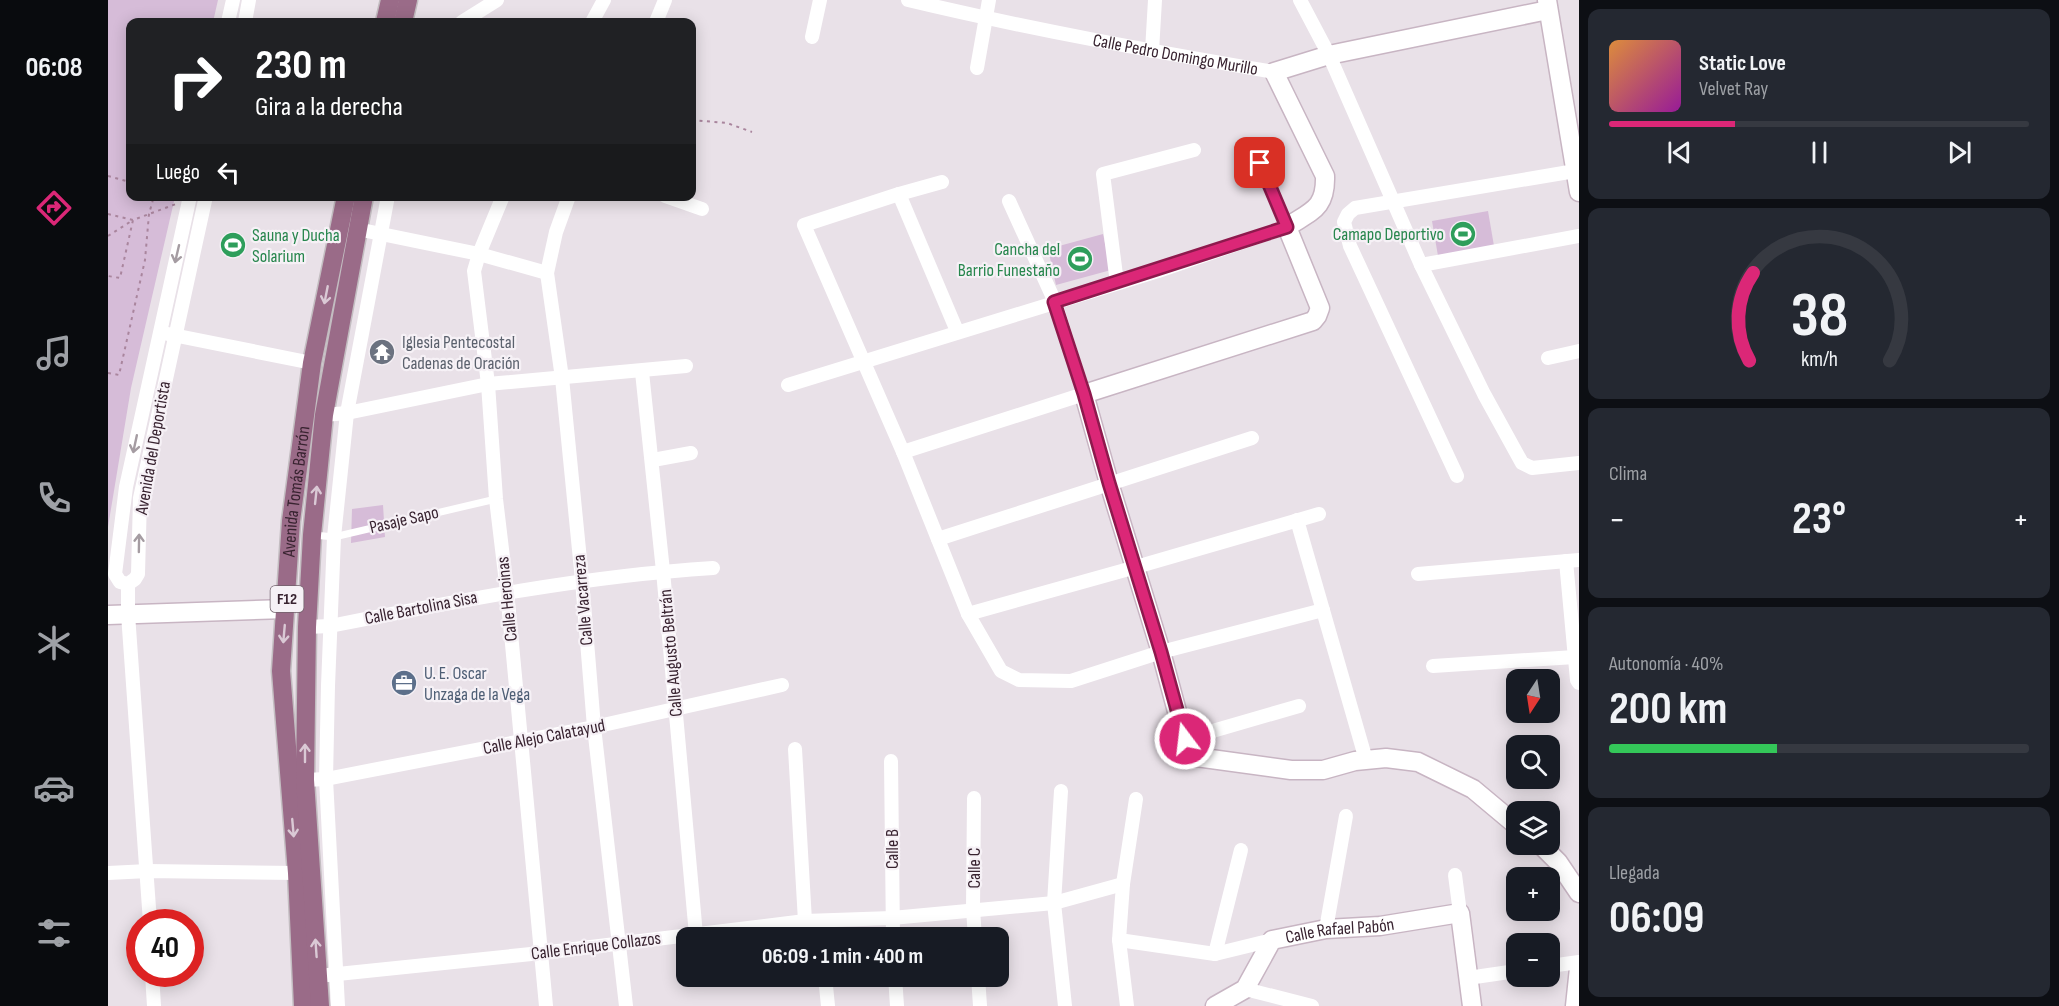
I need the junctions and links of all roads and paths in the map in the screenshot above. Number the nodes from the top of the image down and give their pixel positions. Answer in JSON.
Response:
{"nodes":[{"id":1,"x":233,"y":0,"type":"edge"},
{"id":2,"x":249,"y":0,"type":"edge"},
{"id":3,"x":390,"y":0,"type":"edge"},
{"id":4,"x":408,"y":0,"type":"edge"},
{"id":5,"x":497,"y":0,"type":"edge"},
{"id":6,"x":604,"y":0,"type":"edge"},
{"id":7,"x":665,"y":0,"type":"edge"},
{"id":8,"x":820,"y":0,"type":"edge"},
{"id":9,"x":908,"y":0,"type":"edge"},
{"id":10,"x":989,"y":0,"type":"edge"},
{"id":11,"x":1155,"y":0,"type":"edge"},
{"id":12,"x":1300,"y":0,"type":"edge"},
{"id":13,"x":1547,"y":5,"type":"edge"},
{"id":14,"x":229,"y":18,"type":"edge"},
{"id":15,"x":246,"y":18,"type":"edge"},
{"id":16,"x":386,"y":18,"type":"edge"},
{"id":17,"x":404,"y":18,"type":"edge"},
{"id":18,"x":468,"y":18,"type":"edge"},
{"id":19,"x":594,"y":18,"type":"edge"},
{"id":20,"x":658,"y":18,"type":"edge"},
{"id":21,"x":986,"y":18,"type":"junction"},
{"id":22,"x":812,"y":37,"type":"dead end"},
{"id":23,"x":1152,"y":51,"type":"junction"},
{"id":24,"x":1329,"y":55,"type":"junction"},
{"id":25,"x":977,"y":68,"type":"dead end"},
{"id":26,"x":1274,"y":72,"type":"junction"},
{"id":27,"x":696,"y":120,"type":"edge"},
{"id":28,"x":752,"y":132,"type":"dead end"},
{"id":29,"x":1194,"y":150,"type":"dead end"},
{"id":30,"x":1260,"y":163,"type":"dead end"},
{"id":31,"x":1575,"y":171,"type":"junction"},
{"id":32,"x":108,"y":176,"type":"edge"},
{"id":33,"x":126,"y":181,"type":"edge"},
{"id":34,"x":942,"y":182,"type":"dead end"},
{"id":35,"x":1579,"y":192,"type":"edge"},
{"id":36,"x":898,"y":194,"type":"junction"},
{"id":37,"x":153,"y":201,"type":"edge"},
{"id":38,"x":189,"y":201,"type":"edge"},
{"id":39,"x":205,"y":201,"type":"edge"},
{"id":40,"x":345,"y":201,"type":"edge"},
{"id":41,"x":363,"y":201,"type":"edge"},
{"id":42,"x":387,"y":201,"type":"edge"},
{"id":43,"x":501,"y":201,"type":"edge"},
{"id":44,"x":567,"y":201,"type":"edge"},
{"id":45,"x":679,"y":201,"type":"edge"},
{"id":46,"x":1009,"y":201,"type":"dead end"},
{"id":47,"x":1393,"y":201,"type":"junction"},
{"id":48,"x":702,"y":209,"type":"dead end"},
{"id":49,"x":108,"y":214,"type":"edge"},
{"id":50,"x":149,"y":214,"type":"junction"},
{"id":51,"x":134,"y":220,"type":"junction"},
{"id":52,"x":1287,"y":227,"type":"junction"},
{"id":53,"x":357,"y":229,"type":"junction"},
{"id":54,"x":381,"y":233,"type":"junction"},
{"id":55,"x":108,"y":236,"type":"edge"},
{"id":56,"x":1579,"y":236,"type":"edge"},
{"id":57,"x":478,"y":254,"type":"junction"},
{"id":58,"x":1421,"y":265,"type":"junction"},
{"id":59,"x":547,"y":273,"type":"junction"},
{"id":60,"x":108,"y":276,"type":"edge"},
{"id":61,"x":1117,"y":283,"type":"junction"},
{"id":62,"x":1054,"y":302,"type":"junction"},
{"id":63,"x":957,"y":331,"type":"junction"},
{"id":64,"x":160,"y":333,"type":"junction"},
{"id":65,"x":175,"y":335,"type":"junction"},
{"id":66,"x":1579,"y":351,"type":"edge"},
{"id":67,"x":1548,"y":358,"type":"dead end"},
{"id":68,"x":863,"y":360,"type":"junction"},
{"id":69,"x":312,"y":363,"type":"junction"},
{"id":70,"x":686,"y":366,"type":"dead end"},
{"id":71,"x":642,"y":372,"type":"junction"},
{"id":72,"x":108,"y":373,"type":"edge"},
{"id":73,"x":562,"y":378,"type":"junction"},
{"id":74,"x":488,"y":384,"type":"junction"},
{"id":75,"x":788,"y":385,"type":"dead end"},
{"id":76,"x":1084,"y":394,"type":"junction"},
{"id":77,"x":347,"y":413,"type":"junction"},
{"id":78,"x":324,"y":415,"type":"junction"},
{"id":79,"x":1252,"y":438,"type":"dead end"},
{"id":80,"x":903,"y":452,"type":"junction"},
{"id":81,"x":691,"y":453,"type":"dead end"},
{"id":82,"x":653,"y":460,"type":"junction"},
{"id":83,"x":1579,"y":463,"type":"edge"},
{"id":84,"x":1457,"y":476,"type":"dead end"},
{"id":85,"x":1109,"y":483,"type":"junction"},
{"id":86,"x":496,"y":499,"type":"junction"},
{"id":87,"x":1319,"y":514,"type":"dead end"},
{"id":88,"x":1297,"y":520,"type":"junction"},
{"id":89,"x":312,"y":535,"type":"junction"},
{"id":90,"x":334,"y":537,"type":"junction"},
{"id":91,"x":938,"y":539,"type":"junction"},
{"id":92,"x":1573,"y":560,"type":"edge"},
{"id":93,"x":1136,"y":567,"type":"junction"},
{"id":94,"x":713,"y":568,"type":"dead end"},
{"id":95,"x":663,"y":571,"type":"junction"},
{"id":96,"x":1418,"y":574,"type":"dead end"},
{"id":97,"x":582,"y":580,"type":"junction"},
{"id":98,"x":128,"y":584,"type":"junction"},
{"id":99,"x":507,"y":591,"type":"junction"},
{"id":100,"x":286,"y":609,"type":"junction"},
{"id":101,"x":1323,"y":610,"type":"junction"},
{"id":102,"x":128,"y":614,"type":"junction"},
{"id":103,"x":968,"y":614,"type":"junction"},
{"id":104,"x":108,"y":615,"type":"edge"},
{"id":105,"x":330,"y":626,"type":"junction"},
{"id":106,"x":307,"y":627,"type":"junction"},
{"id":107,"x":1161,"y":652,"type":"junction"},
{"id":108,"x":1575,"y":657,"type":"junction"},
{"id":109,"x":1433,"y":666,"type":"dead end"},
{"id":110,"x":1579,"y":683,"type":"edge"},
{"id":111,"x":782,"y":685,"type":"dead end"},
{"id":112,"x":1299,"y":706,"type":"dead end"},
{"id":113,"x":676,"y":710,"type":"junction"},
{"id":114,"x":594,"y":727,"type":"junction"},
{"id":115,"x":1185,"y":739,"type":"junction"},
{"id":116,"x":521,"y":741,"type":"junction"},
{"id":117,"x":795,"y":749,"type":"dead end"},
{"id":118,"x":1366,"y":760,"type":"junction"},
{"id":119,"x":891,"y":761,"type":"dead end"},
{"id":120,"x":326,"y":779,"type":"junction"},
{"id":121,"x":305,"y":780,"type":"junction"},
{"id":122,"x":1061,"y":791,"type":"dead end"},
{"id":123,"x":974,"y":798,"type":"dead end"},
{"id":124,"x":1136,"y":799,"type":"dead end"},
{"id":125,"x":1347,"y":816,"type":"dead end"},
{"id":126,"x":1506,"y":817,"type":"edge"},
{"id":127,"x":1241,"y":850,"type":"dead end"},
{"id":128,"x":1551,"y":855,"type":"edge"},
{"id":129,"x":148,"y":871,"type":"junction"},
{"id":130,"x":108,"y":873,"type":"edge"},
{"id":131,"x":297,"y":873,"type":"junction"},
{"id":132,"x":1455,"y":875,"type":"dead end"},
{"id":133,"x":1123,"y":884,"type":"junction"},
{"id":134,"x":1579,"y":893,"type":"edge"},
{"id":135,"x":1054,"y":903,"type":"junction"},
{"id":136,"x":149,"y":909,"type":"edge"},
{"id":137,"x":974,"y":909,"type":"junction"},
{"id":138,"x":1460,"y":913,"type":"junction"},
{"id":139,"x":892,"y":918,"type":"junction"},
{"id":140,"x":812,"y":921,"type":"junction"},
{"id":141,"x":695,"y":927,"type":"edge"},
{"id":142,"x":762,"y":927,"type":"edge"},
{"id":143,"x":815,"y":927,"type":"edge"},
{"id":144,"x":892,"y":927,"type":"edge"},
{"id":145,"x":975,"y":927,"type":"edge"},
{"id":146,"x":1326,"y":929,"type":"junction"},
{"id":147,"x":676,"y":937,"type":"edge"},
{"id":148,"x":1119,"y":940,"type":"junction"},
{"id":149,"x":1272,"y":940,"type":"junction"},
{"id":150,"x":620,"y":942,"type":"junction"},
{"id":151,"x":541,"y":953,"type":"junction"},
{"id":152,"x":1215,"y":954,"type":"junction"},
{"id":153,"x":1579,"y":962,"type":"edge"},
{"id":154,"x":1560,"y":965,"type":"edge"},
{"id":155,"x":1579,"y":968,"type":"edge"},
{"id":156,"x":1506,"y":972,"type":"edge"},
{"id":157,"x":327,"y":975,"type":"junction"},
{"id":158,"x":1468,"y":978,"type":"junction"},
{"id":159,"x":153,"y":987,"type":"edge"},
{"id":160,"x":826,"y":987,"type":"edge"},
{"id":161,"x":896,"y":987,"type":"edge"},
{"id":162,"x":979,"y":987,"type":"edge"},
{"id":163,"x":1245,"y":988,"type":"junction"},
{"id":164,"x":154,"y":1006,"type":"edge"},
{"id":165,"x":303,"y":1006,"type":"edge"},
{"id":166,"x":320,"y":1006,"type":"edge"},
{"id":167,"x":338,"y":1006,"type":"edge"},
{"id":168,"x":546,"y":1006,"type":"edge"},
{"id":169,"x":626,"y":1006,"type":"edge"},
{"id":170,"x":828,"y":1006,"type":"edge"},
{"id":171,"x":897,"y":1006,"type":"edge"},
{"id":172,"x":980,"y":1006,"type":"edge"},
{"id":173,"x":1065,"y":1006,"type":"edge"},
{"id":174,"x":1127,"y":1006,"type":"edge"},
{"id":175,"x":1215,"y":1006,"type":"edge"},
{"id":176,"x":1312,"y":1006,"type":"edge"},
{"id":177,"x":1472,"y":1006,"type":"edge"},
{"id":178,"x":1575,"y":1006,"type":"edge"}],
"edges":[{"from":1,"to":14,"type":"street"},
{"from":2,"to":15,"type":"street"},
{"from":3,"to":16,"type":"main road"},
{"from":4,"to":17,"type":"main road"},
{"from":5,"to":18,"type":"street"},
{"from":6,"to":19,"type":"street"},
{"from":7,"to":20,"type":"street"},
{"from":8,"to":22,"type":"street"},
{"from":9,"to":21,"type":"street","name":"Calle Pedro Domingo Murillo"},
{"from":10,"to":21,"type":"street"},
{"from":11,"to":23,"type":"street"},
{"from":12,"to":24,"type":"street"},
{"from":13,"to":24,"type":"street","name":"Calle Pedro Domingo Murillo"},
{"from":13,"to":31,"type":"street"},
{"from":21,"to":23,"type":"street","name":"Calle Pedro Domingo Murillo"},
{"from":21,"to":25,"type":"street"},
{"from":23,"to":26,"type":"street","name":"Calle Pedro Domingo Murillo"},
{"from":24,"to":26,"type":"street","name":"Calle Pedro Domingo Murillo"},
{"from":24,"to":47,"type":"street"},
{"from":26,"to":52,"type":"street"},
{"from":27,"to":28,"type":"path"},
{"from":29,"to":61,"type":"street"},
{"from":30,"to":52,"type":"street"},
{"from":31,"to":35,"type":"street"},
{"from":31,"to":47,"type":"street"},
{"from":32,"to":33,"type":"path"},
{"from":34,"to":36,"type":"street"},
{"from":36,"to":63,"type":"street"},
{"from":36,"to":68,"type":"street"},
{"from":37,"to":50,"type":"path"},
{"from":38,"to":50,"type":"path"},
{"from":38,"to":64,"type":"street","name":"Avenida del Deportista","one_way":true},
{"from":39,"to":65,"type":"street","name":"Avenida del Deportista"},
{"from":40,"to":69,"type":"main road","name":"Avenida Tomás Barrón","number":"F12","one_way":true},
{"from":41,"to":53,"type":"main road","name":"Avenida Tomás Barrón","number":"F12"},
{"from":42,"to":54,"type":"street"},
{"from":43,"to":57,"type":"street","name":"Calle Heroinas"},
{"from":44,"to":59,"type":"street","name":"Calle Vacarreza"},
{"from":45,"to":48,"type":"street"},
{"from":46,"to":62,"type":"street"},
{"from":47,"to":58,"type":"street"},
{"from":47,"to":84,"type":"street"},
{"from":49,"to":51,"type":"path"},
{"from":50,"to":51,"type":"path"},
{"from":50,"to":72,"type":"path"},
{"from":51,"to":55,"type":"path"},
{"from":51,"to":60,"type":"path"},
{"from":52,"to":61,"type":"street"},
{"from":52,"to":76,"type":"street"},
{"from":53,"to":54,"type":"street"},
{"from":53,"to":78,"type":"main road","name":"Avenida Tomás Barrón","number":"F12"},
{"from":54,"to":57,"type":"street"},
{"from":54,"to":77,"type":"street"},
{"from":56,"to":58,"type":"street"},
{"from":57,"to":59,"type":"street"},
{"from":57,"to":74,"type":"street","name":"Calle Heroinas"},
{"from":58,"to":83,"type":"street"},
{"from":59,"to":73,"type":"street","name":"Calle Vacarreza"},
{"from":61,"to":62,"type":"street"},
{"from":62,"to":63,"type":"street"},
{"from":62,"to":76,"type":"street"},
{"from":63,"to":68,"type":"street"},
{"from":64,"to":65,"type":"street"},
{"from":64,"to":98,"type":"street","name":"Avenida del Deportista","one_way":true},
{"from":65,"to":69,"type":"street"},
{"from":98,"to":65,"type":"street","name":"Avenida del Deportista","one_way":true},
{"from":66,"to":67,"type":"street"},
{"from":68,"to":75,"type":"street"},
{"from":68,"to":80,"type":"street"},
{"from":69,"to":100,"type":"main road","name":"Avenida Tomás Barrón","number":"F12"},
{"from":70,"to":71,"type":"street"},
{"from":71,"to":73,"type":"street"},
{"from":71,"to":82,"type":"street","name":"Calle Augusto Beltrán"},
{"from":73,"to":74,"type":"street"},
{"from":73,"to":97,"type":"street","name":"Calle Vacarreza"},
{"from":74,"to":77,"type":"street"},
{"from":74,"to":86,"type":"street","name":"Calle Heroinas"},
{"from":76,"to":80,"type":"street"},
{"from":76,"to":85,"type":"street"},
{"from":77,"to":78,"type":"street"},
{"from":77,"to":90,"type":"street"},
{"from":89,"to":78,"type":"main road","name":"Avenida Tomás Barrón","number":"F12","one_way":true},
{"from":79,"to":85,"type":"street"},
{"from":80,"to":91,"type":"street"},
{"from":81,"to":82,"type":"street"},
{"from":82,"to":95,"type":"street","name":"Calle Augusto Beltrán"},
{"from":85,"to":91,"type":"street"},
{"from":85,"to":93,"type":"street"},
{"from":86,"to":90,"type":"lane","name":"Pasaje Sapo"},
{"from":86,"to":99,"type":"street","name":"Calle Heroinas"},
{"from":87,"to":88,"type":"street"},
{"from":88,"to":93,"type":"street"},
{"from":88,"to":101,"type":"street"},
{"from":89,"to":90,"type":"lane","name":"Pasaje Sapo"},
{"from":89,"to":106,"type":"main road","name":"Avenida Tomás Barrón","number":"F12"},
{"from":90,"to":105,"type":"street"},
{"from":91,"to":103,"type":"street"},
{"from":92,"to":96,"type":"street"},
{"from":92,"to":108,"type":"street"},
{"from":93,"to":103,"type":"street"},
{"from":93,"to":107,"type":"street"},
{"from":94,"to":95,"type":"street","name":"Calle Bartolina Sisa"},
{"from":95,"to":97,"type":"street","name":"Calle Bartolina Sisa"},
{"from":95,"to":113,"type":"street","name":"Calle Augusto Beltrán"},
{"from":97,"to":99,"type":"street","name":"Calle Bartolina Sisa"},
{"from":97,"to":114,"type":"street","name":"Calle Vacarreza"},
{"from":98,"to":102,"type":"street"},
{"from":99,"to":105,"type":"street","name":"Calle Bartolina Sisa"},
{"from":99,"to":116,"type":"street","name":"Calle Heroinas"},
{"from":100,"to":102,"type":"street"},
{"from":100,"to":131,"type":"main road","name":"Avenida Tomás Barrón","number":"F12","one_way":true},
{"from":101,"to":107,"type":"street"},
{"from":101,"to":118,"type":"street"},
{"from":102,"to":104,"type":"street"},
{"from":102,"to":129,"type":"street"},
{"from":103,"to":107,"type":"street"},
{"from":105,"to":106,"type":"street","name":"Calle Bartolina Sisa"},
{"from":105,"to":120,"type":"street"},
{"from":121,"to":106,"type":"main road","name":"Avenida Tomás Barrón","number":"F12","one_way":true},
{"from":107,"to":115,"type":"street"},
{"from":108,"to":109,"type":"street"},
{"from":108,"to":110,"type":"street"},
{"from":111,"to":113,"type":"street","name":"Calle Alejo Calatayud"},
{"from":112,"to":115,"type":"street"},
{"from":113,"to":114,"type":"street","name":"Calle Alejo Calatayud"},
{"from":113,"to":141,"type":"street","name":"Calle Augusto Beltrán"},
{"from":114,"to":116,"type":"street","name":"Calle Alejo Calatayud"},
{"from":114,"to":150,"type":"street","name":"Calle Vacarreza"},
{"from":115,"to":118,"type":"street"},
{"from":116,"to":120,"type":"street","name":"Calle Alejo Calatayud"},
{"from":116,"to":151,"type":"street","name":"Calle Heroinas"},
{"from":117,"to":140,"type":"street"},
{"from":118,"to":126,"type":"street"},
{"from":119,"to":139,"type":"street","name":"Calle B"},
{"from":120,"to":121,"type":"street","name":"Calle Alejo Calatayud"},
{"from":120,"to":157,"type":"street"},
{"from":157,"to":121,"type":"main road","name":"Avenida Tomás Barrón","number":"F12","one_way":true},
{"from":122,"to":135,"type":"street"},
{"from":123,"to":137,"type":"street","name":"Calle C"},
{"from":124,"to":133,"type":"street"},
{"from":125,"to":146,"type":"street"},
{"from":127,"to":152,"type":"street"},
{"from":128,"to":134,"type":"street"},
{"from":129,"to":130,"type":"street"},
{"from":129,"to":131,"type":"street"},
{"from":129,"to":136,"type":"street"},
{"from":131,"to":165,"type":"main road","name":"Avenida Tomás Barrón","number":"F12"},
{"from":132,"to":138,"type":"street"},
{"from":133,"to":135,"type":"street","name":"Calle Enrique Collazos"},
{"from":133,"to":148,"type":"street"},
{"from":135,"to":137,"type":"street","name":"Calle Enrique Collazos"},
{"from":135,"to":173,"type":"street"},
{"from":137,"to":139,"type":"street","name":"Calle Enrique Collazos"},
{"from":137,"to":145,"type":"street","name":"Calle C"},
{"from":138,"to":146,"type":"street","name":"Calle Rafael Pabón"},
{"from":138,"to":158,"type":"street"},
{"from":139,"to":140,"type":"street","name":"Calle Enrique Collazos"},
{"from":139,"to":144,"type":"street","name":"Calle B"},
{"from":140,"to":142,"type":"street","name":"Calle Enrique Collazos"},
{"from":140,"to":143,"type":"street"},
{"from":146,"to":149,"type":"street","name":"Calle Rafael Pabón"},
{"from":147,"to":150,"type":"street","name":"Calle Enrique Collazos"},
{"from":148,"to":152,"type":"street"},
{"from":148,"to":174,"type":"street"},
{"from":149,"to":152,"type":"street"},
{"from":149,"to":163,"type":"street","name":"Calle Rafael Pabón"},
{"from":150,"to":151,"type":"street","name":"Calle Enrique Collazos"},
{"from":150,"to":169,"type":"street","name":"Calle Vacarreza"},
{"from":151,"to":157,"type":"street","name":"Calle Enrique Collazos"},
{"from":151,"to":168,"type":"street","name":"Calle Heroinas"},
{"from":153,"to":154,"type":"street"},
{"from":155,"to":178,"type":"street"},
{"from":156,"to":158,"type":"street"},
{"from":157,"to":166,"type":"main road","name":"Avenida Tomás Barrón","number":"F12"},
{"from":157,"to":167,"type":"street"},
{"from":158,"to":177,"type":"street"},
{"from":159,"to":164,"type":"street"},
{"from":160,"to":170,"type":"street"},
{"from":161,"to":171,"type":"street"},
{"from":162,"to":172,"type":"street"},
{"from":163,"to":175,"type":"street","name":"Calle Rafael Pabón"},
{"from":163,"to":176,"type":"street"}]}
